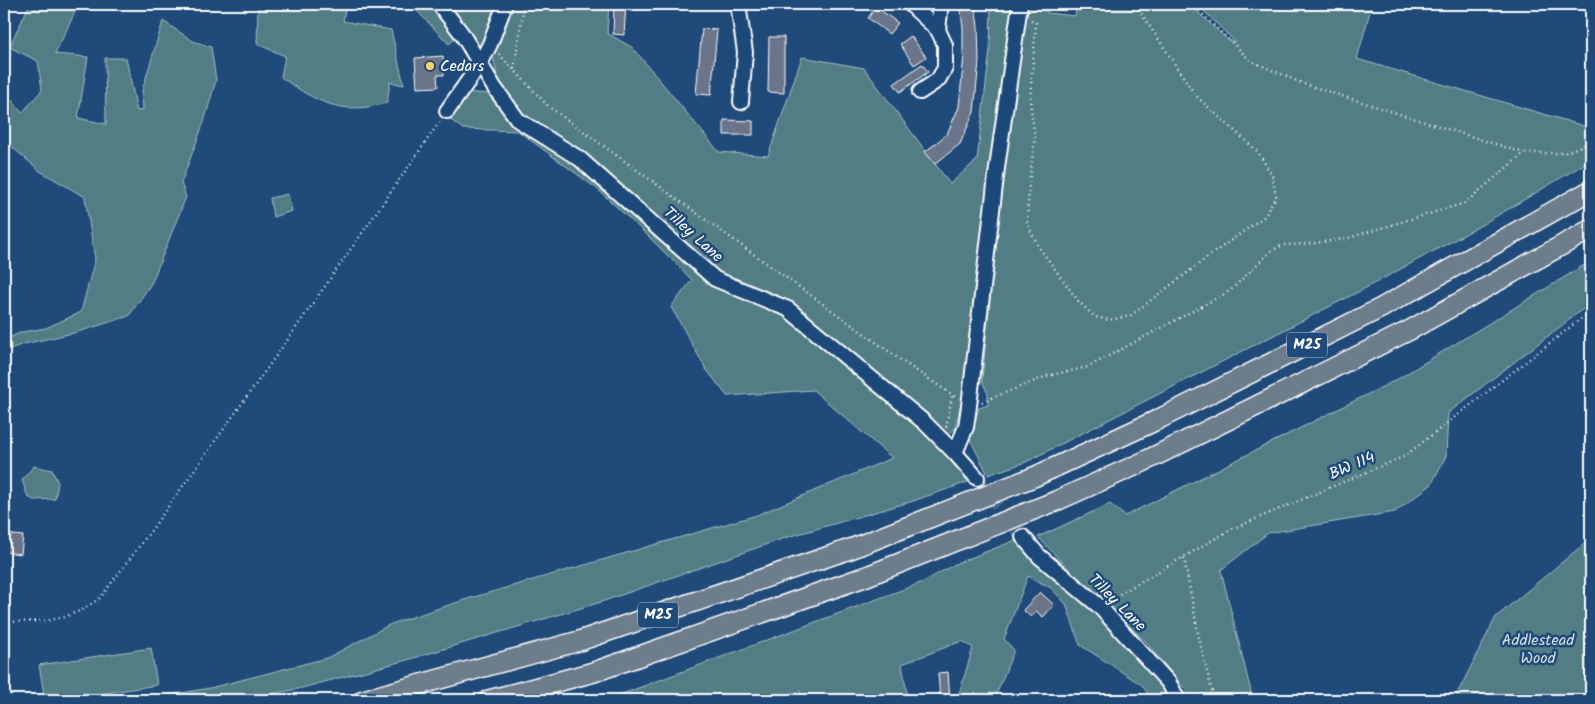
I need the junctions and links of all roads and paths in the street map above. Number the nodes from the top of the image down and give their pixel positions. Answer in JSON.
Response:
{"nodes":[{"id":1,"x":439,"y":4,"type":"edge"},
{"id":2,"x":505,"y":4,"type":"edge"},
{"id":3,"x":524,"y":4,"type":"edge"},
{"id":4,"x":738,"y":4,"type":"edge"},
{"id":5,"x":910,"y":4,"type":"edge"},
{"id":6,"x":939,"y":4,"type":"edge"},
{"id":7,"x":1135,"y":4,"type":"edge"},
{"id":8,"x":1192,"y":4,"type":"edge"},
{"id":9,"x":1020,"y":9,"type":"edge"},
{"id":10,"x":938,"y":30,"type":"junction"},
{"id":11,"x":490,"y":44,"type":"junction"},
{"id":12,"x":480,"y":64,"type":"junction"},
{"id":13,"x":514,"y":69,"type":"junction"},
{"id":14,"x":920,"y":92,"type":"dead end"},
{"id":15,"x":740,"y":102,"type":"dead end"},
{"id":16,"x":446,"y":111,"type":"joint"},
{"id":17,"x":1591,"y":142,"type":"edge"},
{"id":18,"x":1524,"y":153,"type":"junction"},
{"id":19,"x":1591,"y":190,"type":"edge"},
{"id":20,"x":1591,"y":230,"type":"edge"},
{"id":21,"x":1591,"y":311,"type":"edge"},
{"id":22,"x":952,"y":395,"type":"junction"},
{"id":23,"x":969,"y":406,"type":"junction"},
{"id":24,"x":946,"y":428,"type":"dead end"},
{"id":25,"x":956,"y":454,"type":"junction"},
{"id":26,"x":977,"y":478,"type":"tunnel mouth"},
{"id":27,"x":1023,"y":537,"type":"tunnel mouth"},
{"id":28,"x":1184,"y":557,"type":"junction"},
{"id":29,"x":1098,"y":606,"type":"junction"},
{"id":30,"x":4,"y":622,"type":"edge"},
{"id":31,"x":363,"y":700,"type":"edge"},
{"id":32,"x":489,"y":700,"type":"edge"},
{"id":33,"x":1178,"y":700,"type":"edge"},
{"id":34,"x":1214,"y":700,"type":"edge"}],
"edges":[{"from":1,"to":12,"type":"street","name":"Tilley Lane"},
{"from":2,"to":11,"type":"street"},
{"from":3,"to":13,"type":"path"},
{"from":4,"to":15,"type":"street"},
{"from":5,"to":10,"type":"street"},
{"from":6,"to":10,"type":"street"},
{"from":7,"to":9,"type":"path"},
{"from":8,"to":18,"type":"path"},
{"from":9,"to":23,"type":"street"},
{"from":10,"to":14,"type":"street"},
{"from":11,"to":12,"type":"street"},
{"from":11,"to":13,"type":"path"},
{"from":12,"to":16,"type":"street"},
{"from":12,"to":25,"type":"street","name":"Tilley Lane"},
{"from":13,"to":22,"type":"path"},
{"from":16,"to":30,"type":"path"},
{"from":17,"to":18,"type":"path"},
{"from":18,"to":23,"type":"path"},
{"from":19,"to":31,"type":"highway","number":"M25"},
{"from":20,"to":32,"type":"highway","number":"M25"},
{"from":21,"to":28,"type":"path","name":"BW 114"},
{"from":22,"to":23,"type":"path"},
{"from":22,"to":24,"type":"path"},
{"from":23,"to":25,"type":"street"},
{"from":25,"to":26,"type":"street","name":"Tilley Lane"},
{"from":27,"to":29,"type":"street","name":"Tilley Lane"},
{"from":28,"to":29,"type":"path","name":"BW 114"},
{"from":28,"to":34,"type":"path"},
{"from":29,"to":33,"type":"street","name":"Tilley Lane"}]}
